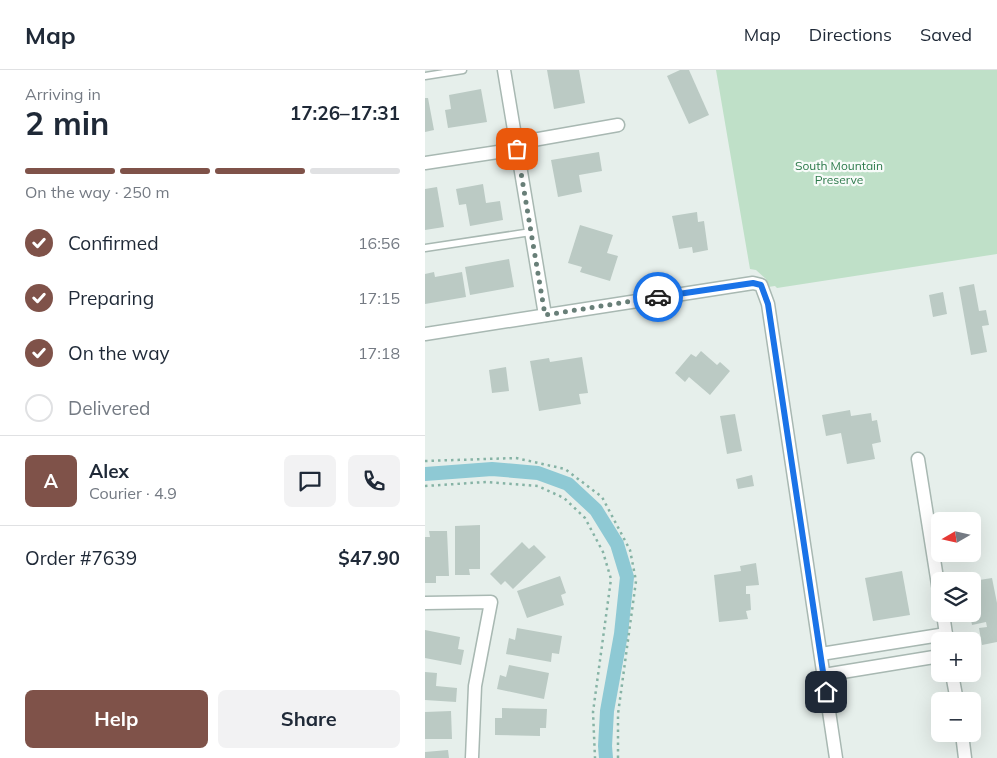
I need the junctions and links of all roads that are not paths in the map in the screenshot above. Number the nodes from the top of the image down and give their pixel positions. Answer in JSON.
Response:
{"nodes":[{"id":1,"x":463,"y":70,"type":"edge"},
{"id":2,"x":504,"y":70,"type":"edge"},
{"id":3,"x":425,"y":76,"type":"edge"},
{"id":4,"x":618,"y":125,"type":"dead end"},
{"id":5,"x":517,"y":146,"type":"junction"},
{"id":6,"x":425,"y":163,"type":"edge"},
{"id":7,"x":531,"y":232,"type":"junction"},
{"id":8,"x":425,"y":248,"type":"edge"},
{"id":9,"x":545,"y":315,"type":"junction"},
{"id":10,"x":425,"y":334,"type":"edge"},
{"id":11,"x":918,"y":459,"type":"dead end"},
{"id":12,"x":936,"y":572,"type":"edge"},
{"id":13,"x":425,"y":603,"type":"edge"},
{"id":14,"x":931,"y":640,"type":"edge"},
{"id":15,"x":821,"y":654,"type":"junction"},
{"id":16,"x":931,"y":657,"type":"edge"},
{"id":17,"x":824,"y":675,"type":"junction"},
{"id":18,"x":962,"y":742,"type":"edge"},
{"id":19,"x":472,"y":758,"type":"edge"},
{"id":20,"x":836,"y":758,"type":"edge"},
{"id":21,"x":965,"y":758,"type":"edge"}],
"edges":[{"from":1,"to":3,"type":"lane"},
{"from":2,"to":5,"type":"street"},
{"from":4,"to":5,"type":"street"},
{"from":5,"to":6,"type":"street"},
{"from":5,"to":7,"type":"street"},
{"from":7,"to":8,"type":"lane"},
{"from":7,"to":9,"type":"street"},
{"from":9,"to":10,"type":"street"},
{"from":9,"to":15,"type":"street"},
{"from":11,"to":12,"type":"street"},
{"from":13,"to":19,"type":"street"},
{"from":14,"to":15,"type":"street"},
{"from":15,"to":17,"type":"street"},
{"from":16,"to":17,"type":"street"},
{"from":17,"to":20,"type":"street"},
{"from":18,"to":21,"type":"street"}]}
